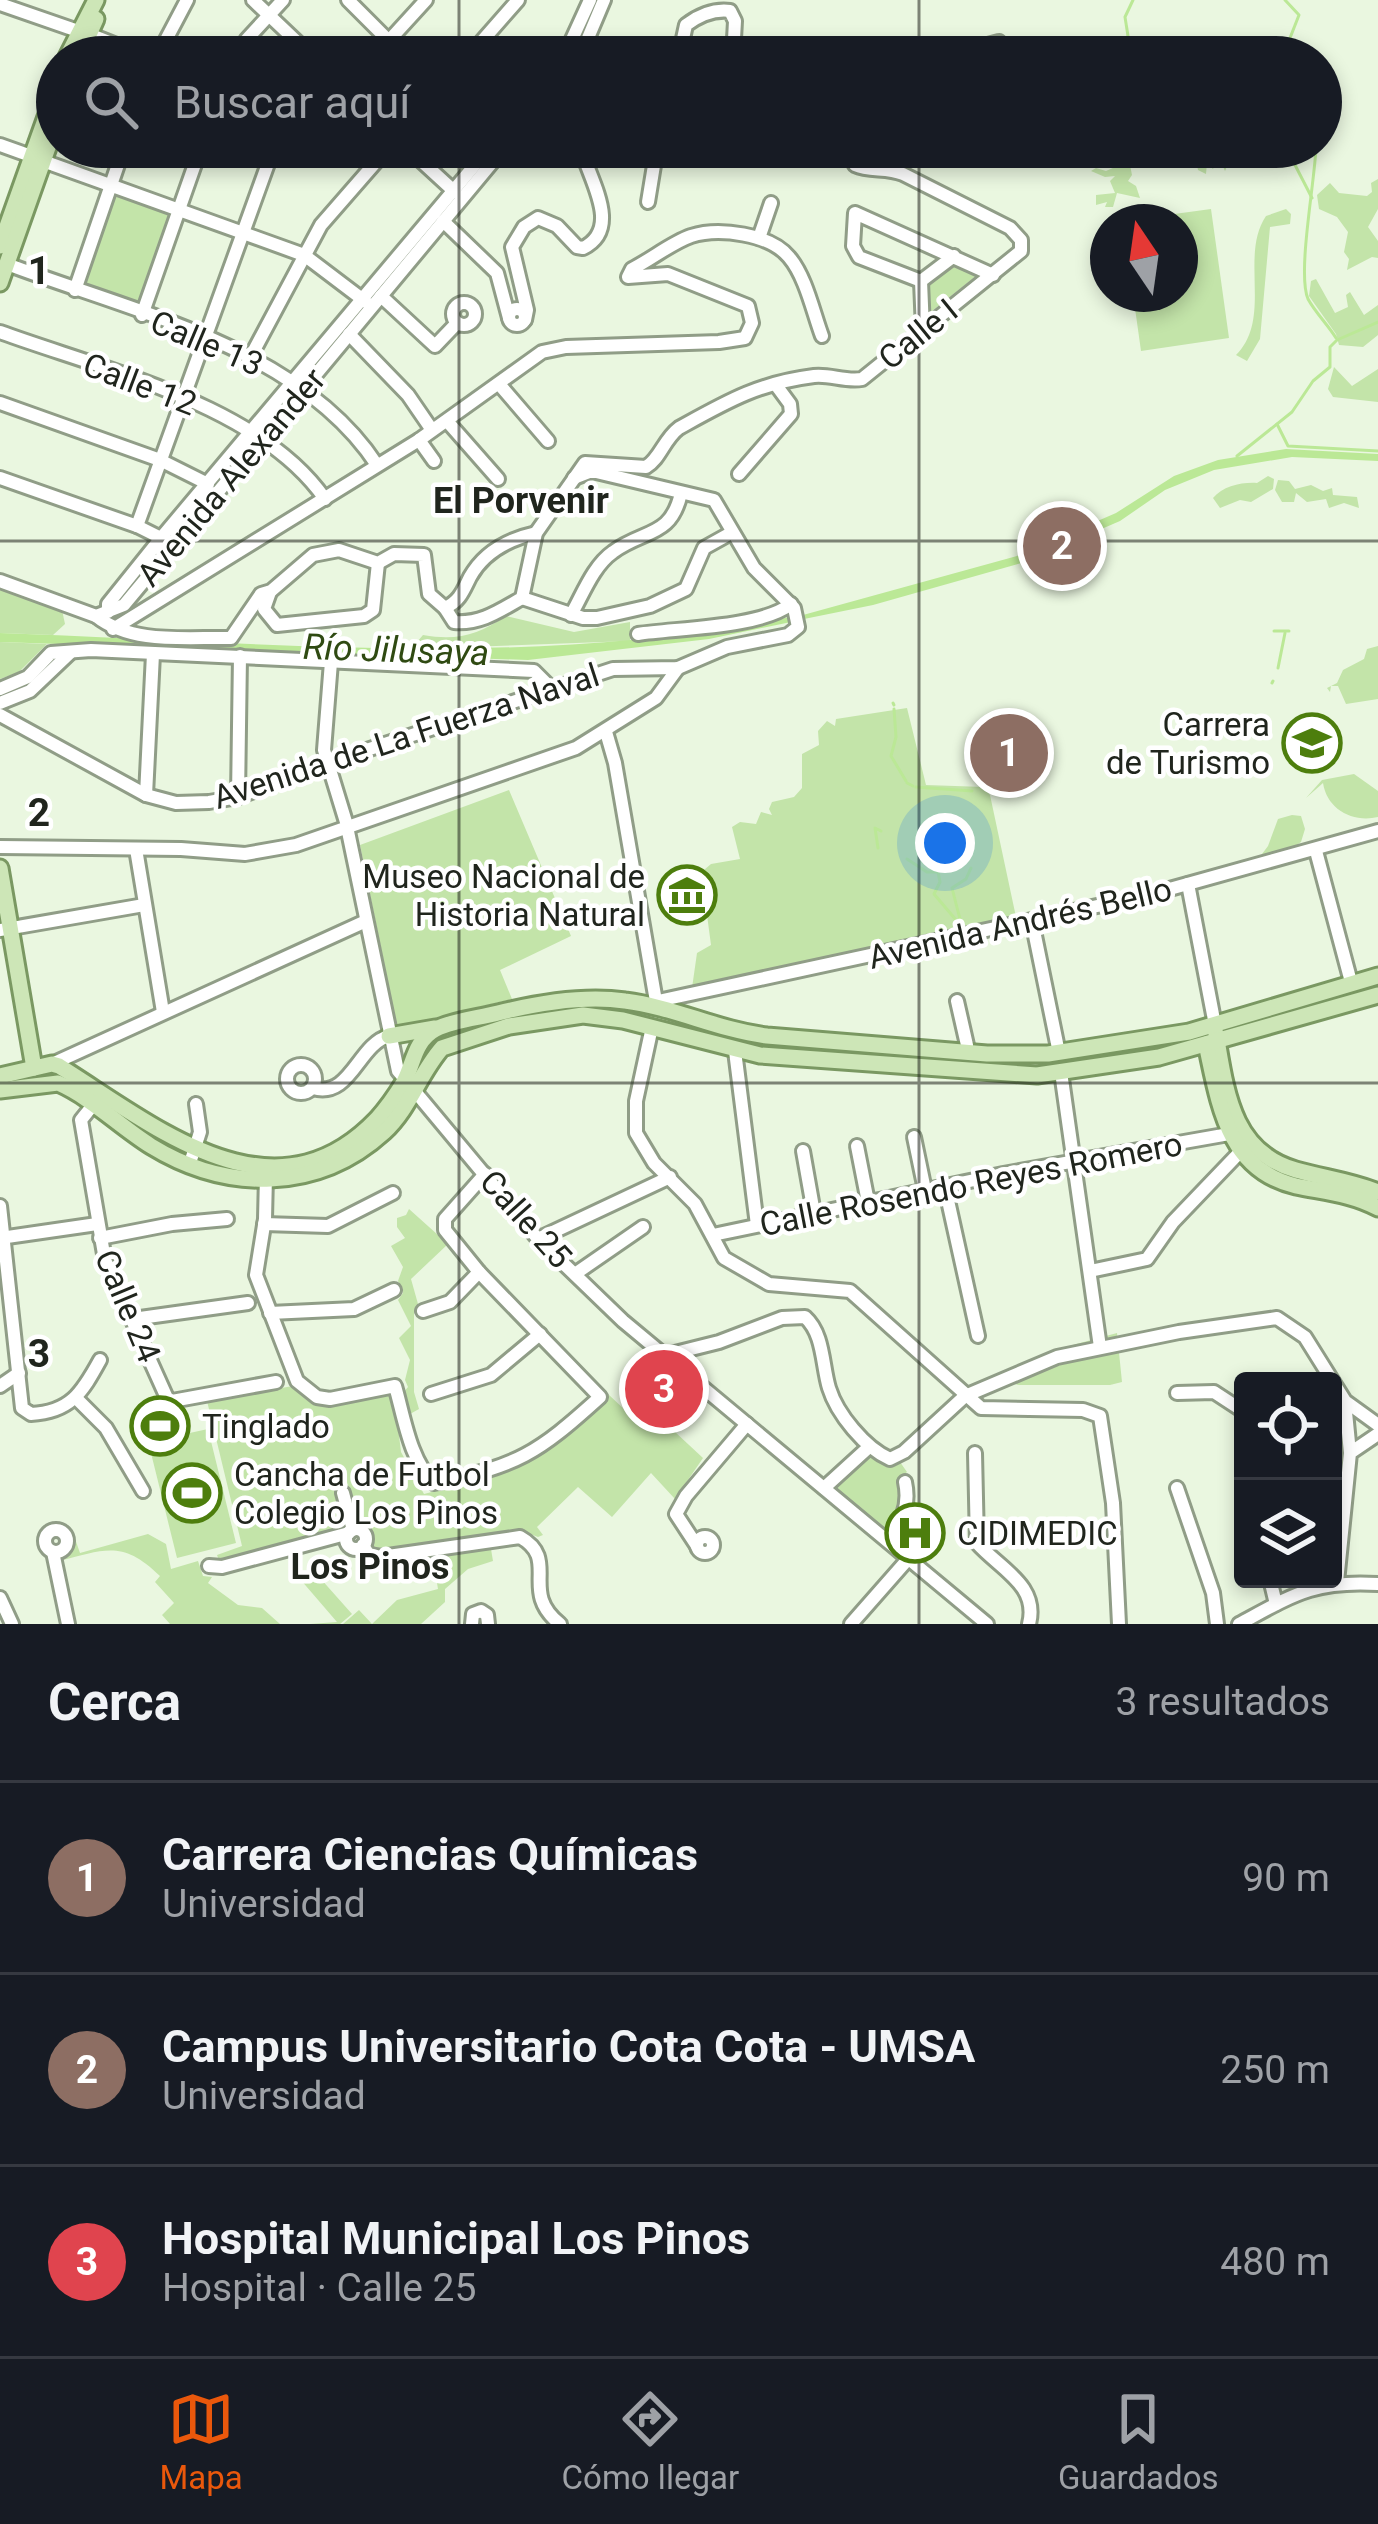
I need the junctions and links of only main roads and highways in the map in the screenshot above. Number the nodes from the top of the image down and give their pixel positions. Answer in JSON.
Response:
{"nodes":[{"id":1,"x":96,"y":0,"type":"edge"},
{"id":2,"x":106,"y":0,"type":"edge"},
{"id":3,"x":83,"y":33,"type":"junction"},
{"id":4,"x":81,"y":36,"type":"edge"},
{"id":5,"x":83,"y":36,"type":"edge"},
{"id":6,"x":36,"y":164,"type":"edge"},
{"id":7,"x":36,"y":165,"type":"edge"},
{"id":8,"x":0,"y":246,"type":"edge"},
{"id":9,"x":3,"y":263,"type":"edge"},
{"id":10,"x":0,"y":283,"type":"edge"},
{"id":11,"x":0,"y":868,"type":"edge"},
{"id":12,"x":5,"y":929,"type":"edge"},
{"id":13,"x":1378,"y":976,"type":"edge"},
{"id":14,"x":1378,"y":995,"type":"edge"},
{"id":15,"x":657,"y":1004,"type":"junction"},
{"id":16,"x":652,"y":1027,"type":"junction"},
{"id":17,"x":438,"y":1028,"type":"junction"},
{"id":18,"x":739,"y":1033,"type":"junction"},
{"id":19,"x":389,"y":1036,"type":"road end"},
{"id":20,"x":1213,"y":1037,"type":"junction"},
{"id":21,"x":735,"y":1051,"type":"junction"},
{"id":22,"x":34,"y":1068,"type":"junction"},
{"id":23,"x":61,"y":1068,"type":"junction"},
{"id":24,"x":0,"y":1084,"type":"edge"},
{"id":25,"x":411,"y":1084,"type":"junction"},
{"id":26,"x":1375,"y":1199,"type":"edge"}],
"edges":[{"from":1,"to":3,"type":"main road"},
{"from":2,"to":3,"type":"main road"},
{"from":3,"to":4,"type":"main road"},
{"from":3,"to":5,"type":"main road"},
{"from":6,"to":8,"type":"main road"},
{"from":7,"to":9,"type":"main road"},
{"from":9,"to":10,"type":"main road"},
{"from":11,"to":12,"type":"main road"},
{"from":12,"to":22,"type":"main road"},
{"from":13,"to":20,"type":"main road"},
{"from":14,"to":20,"type":"main road"},
{"from":15,"to":16,"type":"main road"},
{"from":15,"to":17,"type":"main road"},
{"from":15,"to":18,"type":"main road"},
{"from":16,"to":21,"type":"main road"},
{"from":16,"to":25,"type":"main road"},
{"from":17,"to":19,"type":"main road"},
{"from":17,"to":25,"type":"main road"},
{"from":18,"to":20,"type":"main road"},
{"from":18,"to":21,"type":"main road"},
{"from":20,"to":21,"type":"main road"},
{"from":20,"to":26,"type":"main road"},
{"from":22,"to":23,"type":"main road"},
{"from":22,"to":24,"type":"main road"},
{"from":23,"to":24,"type":"main road"},
{"from":23,"to":25,"type":"main road"}]}
